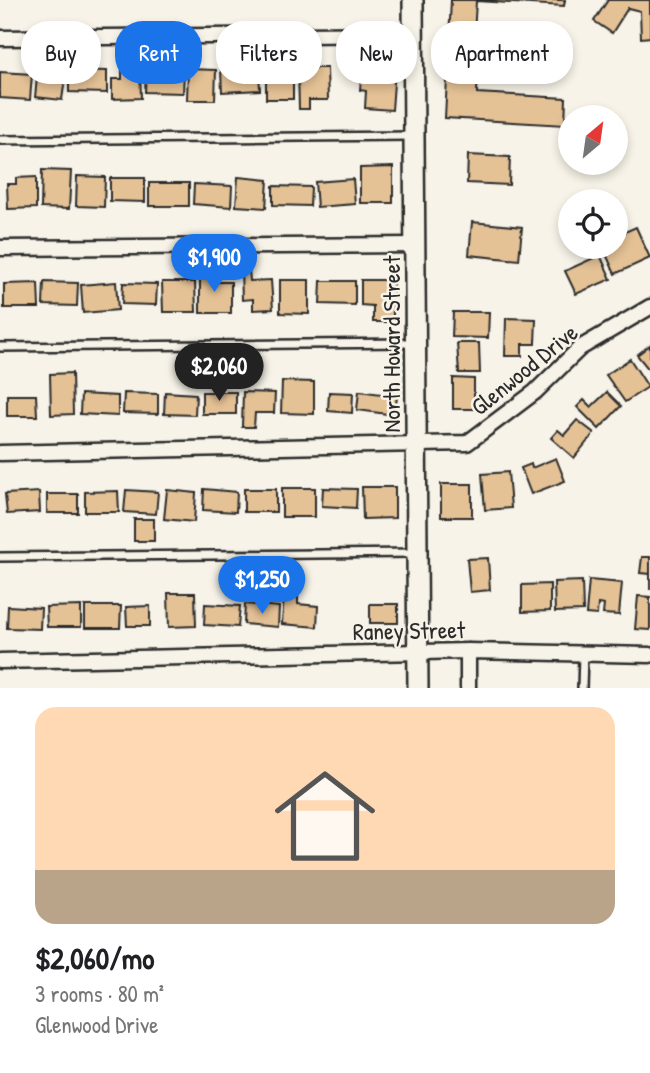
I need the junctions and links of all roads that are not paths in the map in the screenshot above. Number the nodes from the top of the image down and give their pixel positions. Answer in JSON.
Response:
{"nodes":[{"id":1,"x":413,"y":0,"type":"edge"},
{"id":2,"x":413,"y":21,"type":"edge"},
{"id":3,"x":336,"y":35,"type":"edge"},
{"id":4,"x":0,"y":38,"type":"edge"},
{"id":5,"x":413,"y":84,"type":"edge"},
{"id":6,"x":414,"y":136,"type":"junction"},
{"id":7,"x":0,"y":140,"type":"edge"},
{"id":8,"x":415,"y":245,"type":"junction"},
{"id":9,"x":0,"y":248,"type":"edge"},
{"id":10,"x":650,"y":307,"type":"edge"},
{"id":11,"x":416,"y":343,"type":"junction"},
{"id":12,"x":0,"y":346,"type":"edge"},
{"id":13,"x":416,"y":445,"type":"junction"},
{"id":14,"x":0,"y":453,"type":"edge"},
{"id":15,"x":417,"y":553,"type":"junction"},
{"id":16,"x":0,"y":557,"type":"edge"},
{"id":17,"x":468,"y":651,"type":"junction"},
{"id":18,"x":418,"y":653,"type":"junction"},
{"id":19,"x":583,"y":654,"type":"junction"},
{"id":20,"x":650,"y":655,"type":"edge"},
{"id":21,"x":0,"y":661,"type":"edge"},
{"id":22,"x":418,"y":688,"type":"edge"},
{"id":23,"x":468,"y":688,"type":"edge"},
{"id":24,"x":582,"y":688,"type":"edge"}],
"edges":[{"from":1,"to":2,"type":"street","name":"North Howard Street"},
{"from":3,"to":4,"type":"street"},
{"from":5,"to":6,"type":"street","name":"North Howard Street"},
{"from":6,"to":7,"type":"lane"},
{"from":6,"to":8,"type":"street","name":"North Howard Street"},
{"from":8,"to":9,"type":"street"},
{"from":8,"to":11,"type":"street","name":"North Howard Street"},
{"from":10,"to":13,"type":"street","name":"Glenwood Drive"},
{"from":11,"to":12,"type":"lane"},
{"from":11,"to":13,"type":"street","name":"North Howard Street"},
{"from":13,"to":14,"type":"street","name":"Glenwood Drive"},
{"from":13,"to":15,"type":"street","name":"North Howard Street"},
{"from":15,"to":16,"type":"lane"},
{"from":15,"to":18,"type":"street","name":"North Howard Street"},
{"from":17,"to":18,"type":"street","name":"Raney Street"},
{"from":17,"to":19,"type":"street","name":"Raney Street"},
{"from":17,"to":23,"type":"street"},
{"from":18,"to":21,"type":"street","name":"Raney Street"},
{"from":18,"to":22,"type":"street","name":"North Howard Street"},
{"from":19,"to":20,"type":"street","name":"Raney Street"},
{"from":19,"to":24,"type":"lane"}]}
